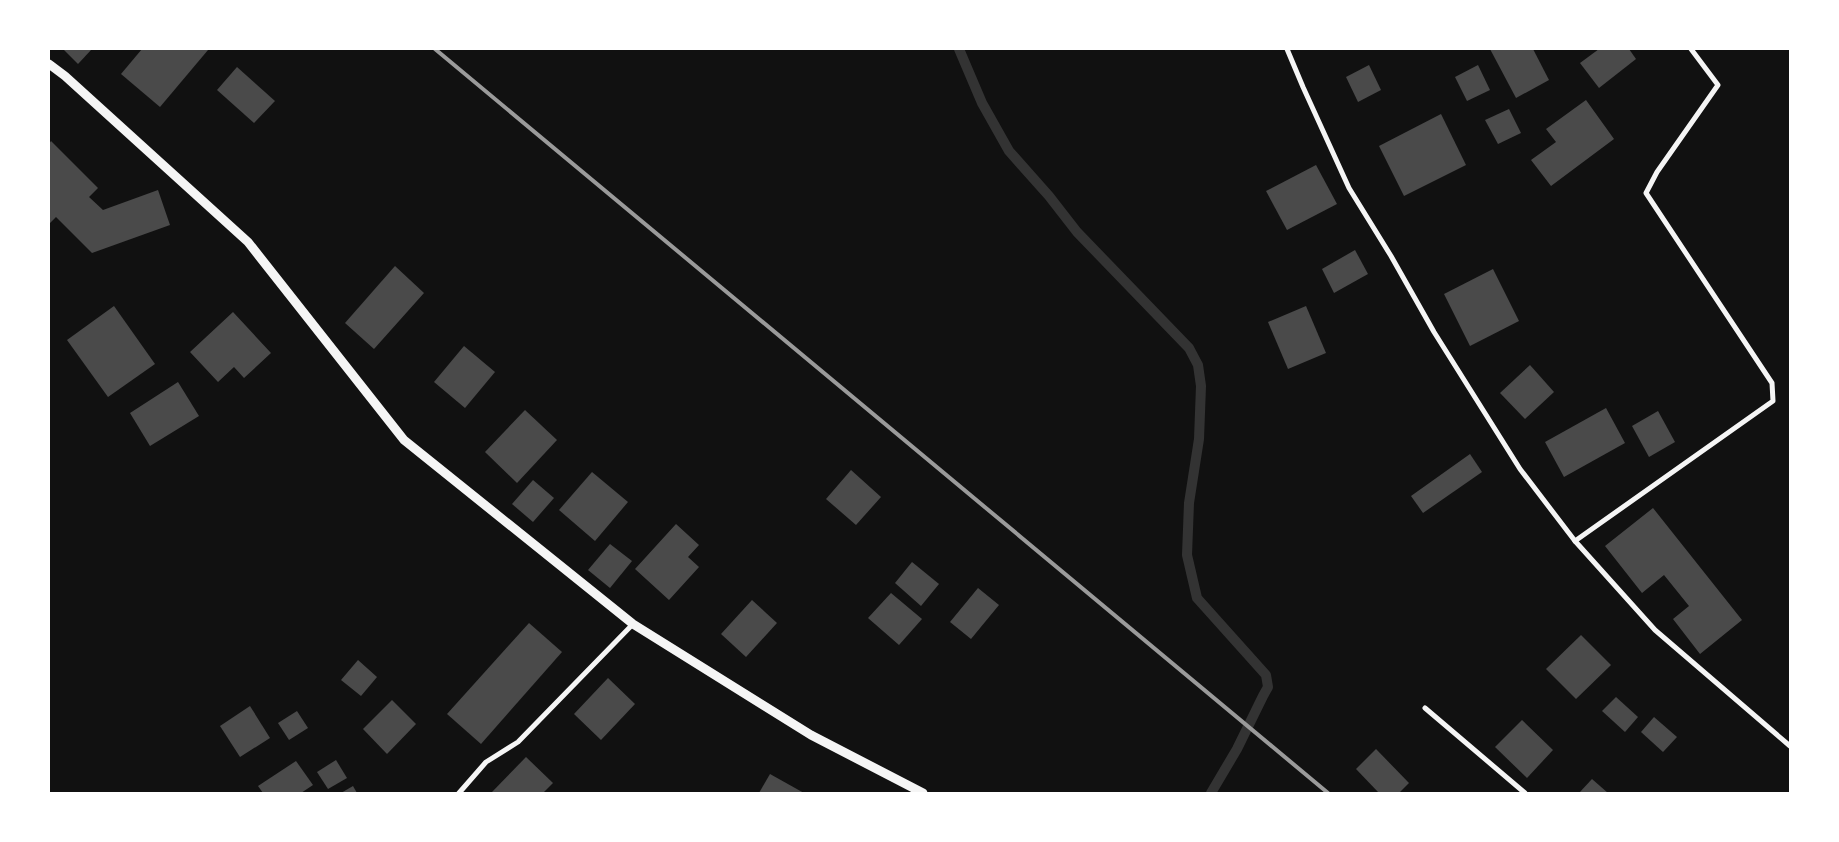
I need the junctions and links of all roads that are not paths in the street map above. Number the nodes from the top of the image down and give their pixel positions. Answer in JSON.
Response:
{"nodes":[{"id":1,"x":1287,"y":49,"type":"edge"},
{"id":2,"x":1692,"y":49,"type":"edge"},
{"id":3,"x":49,"y":64,"type":"edge"},
{"id":4,"x":1575,"y":541,"type":"junction"},
{"id":5,"x":633,"y":624,"type":"junction"},
{"id":6,"x":1425,"y":708,"type":"dead end"},
{"id":7,"x":1790,"y":746,"type":"edge"},
{"id":8,"x":459,"y":793,"type":"edge"},
{"id":9,"x":923,"y":793,"type":"edge"},
{"id":10,"x":1525,"y":793,"type":"edge"}],
"edges":[{"from":1,"to":4,"type":"street"},
{"from":2,"to":4,"type":"street"},
{"from":3,"to":5,"type":"street"},
{"from":4,"to":7,"type":"street"},
{"from":5,"to":8,"type":"street"},
{"from":5,"to":9,"type":"street"},
{"from":6,"to":10,"type":"street"}]}
